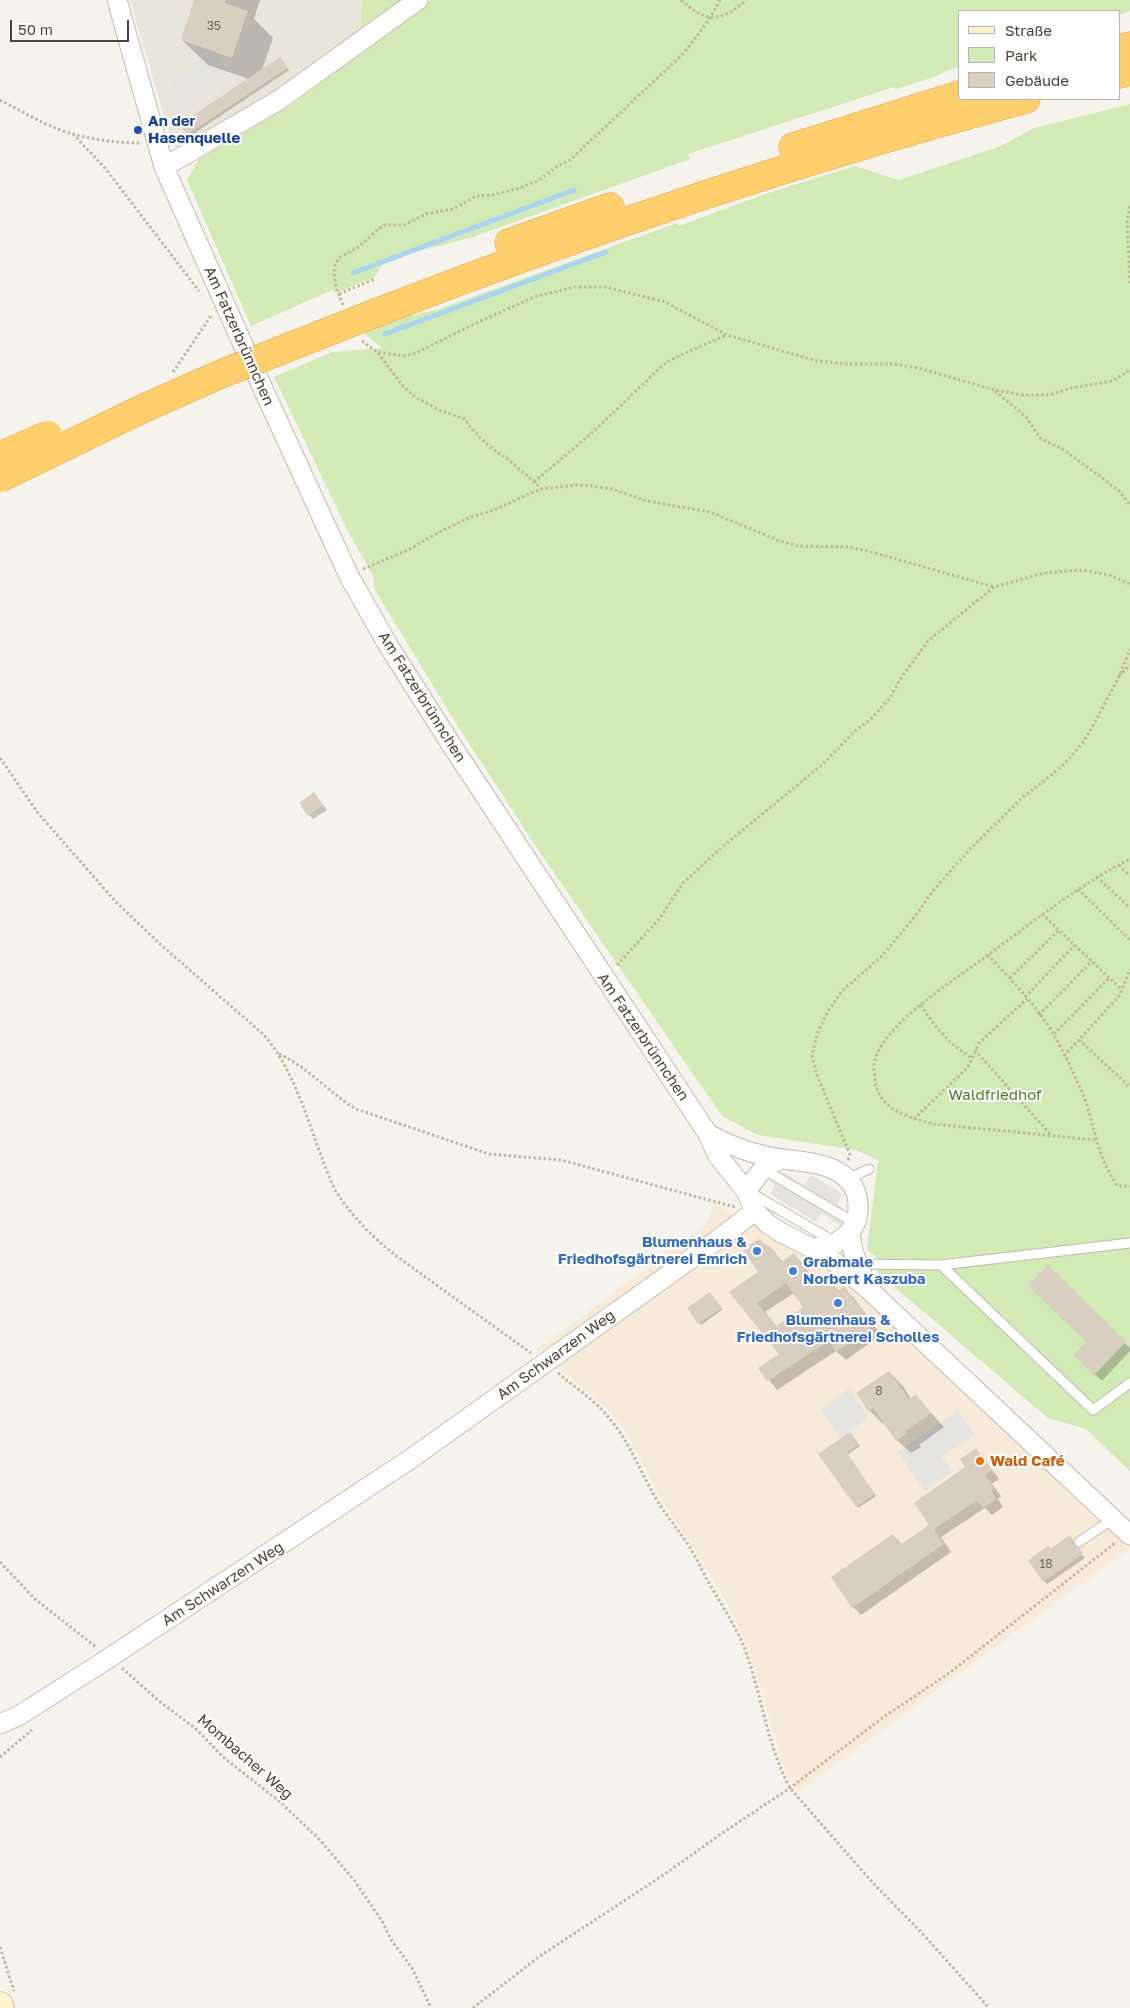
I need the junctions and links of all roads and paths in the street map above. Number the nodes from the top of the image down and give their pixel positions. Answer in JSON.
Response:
{"nodes":[{"id":1,"x":117,"y":0,"type":"edge"},
{"id":2,"x":418,"y":0,"type":"edge"},
{"id":3,"x":681,"y":0,"type":"edge"},
{"id":4,"x":720,"y":0,"type":"edge"},
{"id":5,"x":747,"y":0,"type":"edge"},
{"id":6,"x":710,"y":18,"type":"junction"},
{"id":7,"x":958,"y":95,"type":"edge"},
{"id":8,"x":0,"y":100,"type":"edge"},
{"id":9,"x":1022,"y":100,"type":"edge"},
{"id":10,"x":73,"y":134,"type":"junction"},
{"id":11,"x":158,"y":142,"type":"junction"},
{"id":12,"x":164,"y":167,"type":"junction"},
{"id":13,"x":1130,"y":206,"type":"edge"},
{"id":14,"x":1130,"y":284,"type":"edge"},
{"id":15,"x":201,"y":294,"type":"dead end"},
{"id":16,"x":339,"y":294,"type":"junction"},
{"id":17,"x":375,"y":296,"type":"junction"},
{"id":18,"x":344,"y":308,"type":"dead end"},
{"id":19,"x":728,"y":334,"type":"junction"},
{"id":20,"x":358,"y":337,"type":"dead end"},
{"id":21,"x":377,"y":352,"type":"junction"},
{"id":22,"x":1130,"y":370,"type":"edge"},
{"id":23,"x":995,"y":390,"type":"junction"},
{"id":24,"x":0,"y":456,"type":"edge"},
{"id":25,"x":0,"y":478,"type":"edge"},
{"id":26,"x":534,"y":482,"type":"junction"},
{"id":27,"x":542,"y":489,"type":"junction"},
{"id":28,"x":1130,"y":505,"type":"edge"},
{"id":29,"x":349,"y":576,"type":"junction"},
{"id":30,"x":1130,"y":584,"type":"edge"},
{"id":31,"x":994,"y":587,"type":"junction"},
{"id":32,"x":1130,"y":649,"type":"edge"},
{"id":33,"x":1130,"y":665,"type":"edge"},
{"id":34,"x":1119,"y":676,"type":"junction"},
{"id":35,"x":0,"y":758,"type":"edge"},
{"id":36,"x":1130,"y":859,"type":"edge"},
{"id":37,"x":1119,"y":865,"type":"junction"},
{"id":38,"x":1130,"y":876,"type":"edge"},
{"id":39,"x":1098,"y":877,"type":"junction"},
{"id":40,"x":1078,"y":889,"type":"junction"},
{"id":41,"x":1130,"y":908,"type":"edge"},
{"id":42,"x":1042,"y":914,"type":"junction"},
{"id":43,"x":1059,"y":930,"type":"junction"},
{"id":44,"x":1130,"y":940,"type":"edge"},
{"id":45,"x":1075,"y":946,"type":"junction"},
{"id":46,"x":988,"y":955,"type":"junction"},
{"id":47,"x":1092,"y":961,"type":"junction"},
{"id":48,"x":1130,"y":969,"type":"edge"},
{"id":49,"x":602,"y":974,"type":"junction"},
{"id":50,"x":1010,"y":978,"type":"junction"},
{"id":51,"x":1109,"y":978,"type":"junction"},
{"id":52,"x":1126,"y":980,"type":"junction"},
{"id":53,"x":1130,"y":983,"type":"edge"},
{"id":54,"x":1122,"y":990,"type":"junction"},
{"id":55,"x":1026,"y":998,"type":"junction"},
{"id":56,"x":921,"y":1005,"type":"junction"},
{"id":57,"x":1039,"y":1014,"type":"junction"},
{"id":58,"x":1054,"y":1034,"type":"junction"},
{"id":59,"x":1079,"y":1040,"type":"junction"},
{"id":60,"x":975,"y":1050,"type":"junction"},
{"id":61,"x":278,"y":1054,"type":"junction"},
{"id":62,"x":1064,"y":1056,"type":"junction"},
{"id":63,"x":972,"y":1058,"type":"junction"},
{"id":64,"x":1130,"y":1087,"type":"edge"},
{"id":65,"x":914,"y":1119,"type":"junction"},
{"id":66,"x":708,"y":1134,"type":"junction"},
{"id":67,"x":1050,"y":1135,"type":"junction"},
{"id":68,"x":1095,"y":1140,"type":"junction"},
{"id":69,"x":747,"y":1151,"type":"junction"},
{"id":70,"x":780,"y":1159,"type":"junction"},
{"id":71,"x":763,"y":1169,"type":"junction"},
{"id":72,"x":869,"y":1169,"type":"dead end"},
{"id":73,"x":846,"y":1171,"type":"junction"},
{"id":74,"x":1130,"y":1186,"type":"edge"},
{"id":75,"x":746,"y":1191,"type":"junction"},
{"id":76,"x":755,"y":1211,"type":"junction"},
{"id":77,"x":853,"y":1227,"type":"junction"},
{"id":78,"x":836,"y":1242,"type":"junction"},
{"id":79,"x":1130,"y":1243,"type":"edge"},
{"id":80,"x":814,"y":1248,"type":"junction"},
{"id":81,"x":848,"y":1264,"type":"junction"},
{"id":82,"x":941,"y":1265,"type":"junction"},
{"id":83,"x":545,"y":1363,"type":"junction"},
{"id":84,"x":1130,"y":1383,"type":"edge"},
{"id":85,"x":1112,"y":1519,"type":"junction"},
{"id":86,"x":1124,"y":1538,"type":"edge"},
{"id":87,"x":1079,"y":1542,"type":"dead end"},
{"id":88,"x":0,"y":1562,"type":"edge"},
{"id":89,"x":109,"y":1658,"type":"junction"},
{"id":90,"x":20,"y":1715,"type":"junction"},
{"id":91,"x":0,"y":1724,"type":"edge"},
{"id":92,"x":0,"y":1738,"type":"edge"},
{"id":93,"x":790,"y":1788,"type":"junction"},
{"id":94,"x":0,"y":1947,"type":"edge"},
{"id":95,"x":5,"y":2002,"type":"edge"},
{"id":96,"x":430,"y":2008,"type":"edge"},
{"id":97,"x":473,"y":2008,"type":"edge"},
{"id":98,"x":989,"y":2008,"type":"edge"}],
"edges":[{"from":1,"to":11,"type":"street","name":"Am Fatzerbrünnchen"},
{"from":2,"to":12,"type":"street"},
{"from":3,"to":6,"type":"path"},
{"from":4,"to":6,"type":"path"},
{"from":5,"to":6,"type":"path"},
{"from":6,"to":16,"type":"path"},
{"from":7,"to":17,"type":"highway"},
{"from":8,"to":10,"type":"path"},
{"from":9,"to":17,"type":"highway"},
{"from":10,"to":11,"type":"path"},
{"from":10,"to":15,"type":"path"},
{"from":11,"to":12,"type":"street","name":"Am Fatzerbrünnchen"},
{"from":12,"to":29,"type":"street","name":"Am Fatzerbrünnchen"},
{"from":13,"to":14,"type":"path"},
{"from":16,"to":17,"type":"path"},
{"from":16,"to":18,"type":"path"},
{"from":17,"to":24,"type":"highway","bridge":true},
{"from":17,"to":25,"type":"highway","bridge":true},
{"from":19,"to":21,"type":"path"},
{"from":19,"to":23,"type":"path"},
{"from":19,"to":26,"type":"path"},
{"from":20,"to":21,"type":"path"},
{"from":21,"to":26,"type":"path"},
{"from":22,"to":23,"type":"path"},
{"from":23,"to":28,"type":"path"},
{"from":26,"to":27,"type":"path"},
{"from":27,"to":29,"type":"path"},
{"from":27,"to":31,"type":"path"},
{"from":29,"to":49,"type":"street","name":"Am Fatzerbrünnchen"},
{"from":30,"to":31,"type":"path"},
{"from":31,"to":49,"type":"path"},
{"from":32,"to":34,"type":"path"},
{"from":33,"to":34,"type":"path"},
{"from":34,"to":73,"type":"path"},
{"from":35,"to":61,"type":"path"},
{"from":36,"to":37,"type":"path"},
{"from":37,"to":38,"type":"path"},
{"from":37,"to":39,"type":"path"},
{"from":39,"to":40,"type":"path"},
{"from":39,"to":41,"type":"path"},
{"from":40,"to":42,"type":"path"},
{"from":40,"to":44,"type":"path"},
{"from":42,"to":43,"type":"path"},
{"from":42,"to":46,"type":"path"},
{"from":43,"to":45,"type":"path"},
{"from":43,"to":50,"type":"path"},
{"from":45,"to":47,"type":"path"},
{"from":45,"to":55,"type":"path"},
{"from":46,"to":50,"type":"path"},
{"from":46,"to":56,"type":"path"},
{"from":47,"to":51,"type":"path"},
{"from":47,"to":57,"type":"path"},
{"from":48,"to":52,"type":"path"},
{"from":49,"to":66,"type":"street","name":"Am Fatzerbrünnchen"},
{"from":50,"to":55,"type":"path"},
{"from":51,"to":54,"type":"path"},
{"from":51,"to":58,"type":"path"},
{"from":52,"to":53,"type":"path"},
{"from":52,"to":54,"type":"path"},
{"from":54,"to":59,"type":"path"},
{"from":55,"to":57,"type":"path"},
{"from":55,"to":60,"type":"path"},
{"from":56,"to":63,"type":"path"},
{"from":56,"to":65,"type":"path"},
{"from":57,"to":58,"type":"path"},
{"from":58,"to":62,"type":"path"},
{"from":59,"to":62,"type":"path"},
{"from":59,"to":64,"type":"path"},
{"from":60,"to":63,"type":"path"},
{"from":60,"to":67,"type":"path"},
{"from":61,"to":76,"type":"path"},
{"from":61,"to":83,"type":"path"},
{"from":62,"to":68,"type":"path"},
{"from":63,"to":65,"type":"path"},
{"from":65,"to":67,"type":"path"},
{"from":66,"to":69,"type":"street"},
{"from":66,"to":75,"type":"street","name":"Am Fatzerbrünnchen"},
{"from":67,"to":68,"type":"path"},
{"from":68,"to":74,"type":"path"},
{"from":69,"to":70,"type":"street"},
{"from":69,"to":71,"type":"lane"},
{"from":70,"to":71,"type":"street"},
{"from":70,"to":73,"type":"street"},
{"from":71,"to":75,"type":"street"},
{"from":71,"to":77,"type":"lane"},
{"from":72,"to":73,"type":"lane"},
{"from":73,"to":77,"type":"street"},
{"from":75,"to":76,"type":"street","name":"Am Fatzerbrünnchen"},
{"from":75,"to":78,"type":"lane"},
{"from":76,"to":80,"type":"street"},
{"from":76,"to":83,"type":"street","name":"Am Schwarzen Weg"},
{"from":77,"to":78,"type":"street"},
{"from":77,"to":81,"type":"street"},
{"from":78,"to":80,"type":"street"},
{"from":79,"to":82,"type":"lane"},
{"from":80,"to":81,"type":"street"},
{"from":81,"to":82,"type":"lane"},
{"from":81,"to":85,"type":"street"},
{"from":82,"to":84,"type":"lane"},
{"from":83,"to":89,"type":"street","name":"Am Schwarzen Weg"},
{"from":83,"to":93,"type":"path"},
{"from":85,"to":86,"type":"street"},
{"from":85,"to":87,"type":"lane"},
{"from":86,"to":93,"type":"path"},
{"from":88,"to":89,"type":"path","name":"Mombacher Weg"},
{"from":89,"to":90,"type":"street","name":"Am Schwarzen Weg"},
{"from":89,"to":96,"type":"path","name":"Mombacher Weg"},
{"from":90,"to":91,"type":"street","name":"Am Schwarzen Weg"},
{"from":90,"to":92,"type":"street","name":"Am Schwarzen Weg"},
{"from":93,"to":97,"type":"path"},
{"from":93,"to":98,"type":"path"},
{"from":94,"to":95,"type":"path"}]}
